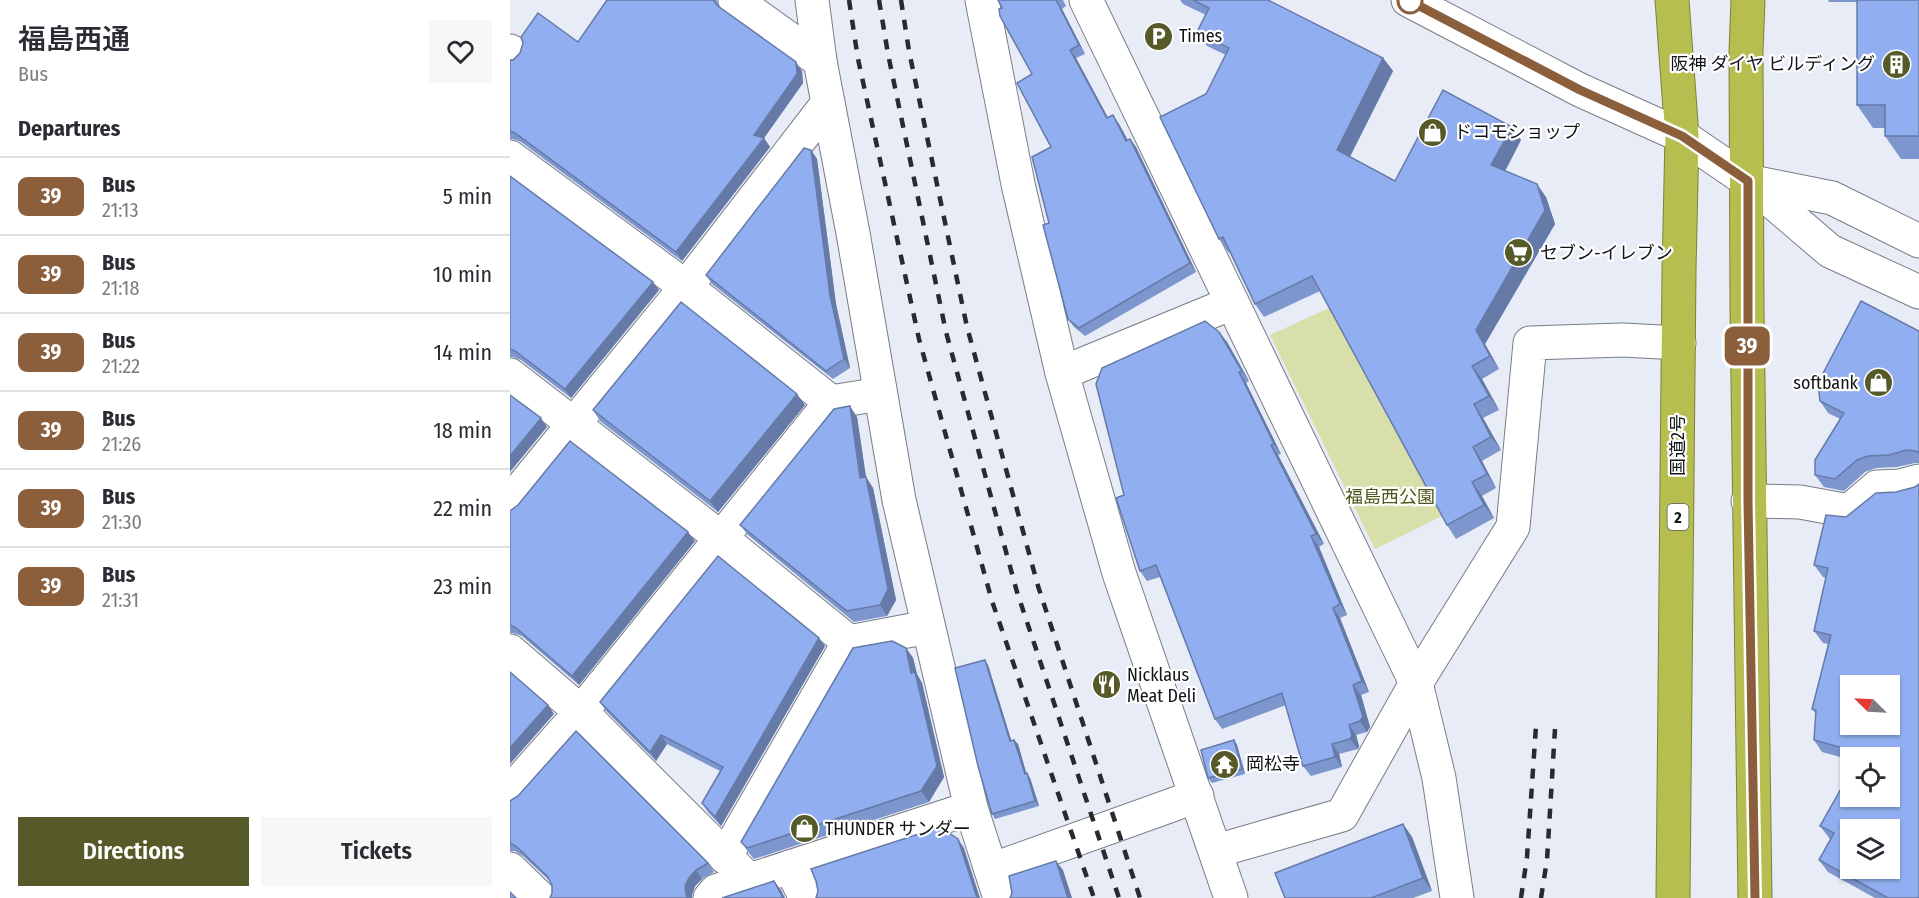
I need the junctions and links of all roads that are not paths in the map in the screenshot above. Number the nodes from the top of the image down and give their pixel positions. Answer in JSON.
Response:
{"nodes":[{"id":1,"x":735,"y":0,"type":"edge"},
{"id":2,"x":812,"y":0,"type":"edge"},
{"id":3,"x":982,"y":0,"type":"edge"},
{"id":4,"x":1086,"y":0,"type":"edge"},
{"id":5,"x":1407,"y":0,"type":"edge"},
{"id":6,"x":1672,"y":0,"type":"edge"},
{"id":7,"x":1748,"y":0,"type":"edge"},
{"id":8,"x":1458,"y":11,"type":"edge"},
{"id":9,"x":820,"y":60,"type":"junction"},
{"id":10,"x":828,"y":103,"type":"junction"},
{"id":11,"x":1682,"y":136,"type":"junction"},
{"id":12,"x":510,"y":157,"type":"edge"},
{"id":13,"x":1748,"y":181,"type":"junction"},
{"id":14,"x":1919,"y":242,"type":"edge"},
{"id":15,"x":686,"y":287,"type":"junction"},
{"id":16,"x":1919,"y":292,"type":"edge"},
{"id":17,"x":1232,"y":303,"type":"junction"},
{"id":18,"x":1679,"y":343,"type":"junction"},
{"id":19,"x":1062,"y":373,"type":"junction"},
{"id":20,"x":510,"y":375,"type":"edge"},
{"id":21,"x":880,"y":394,"type":"junction"},
{"id":22,"x":831,"y":402,"type":"junction"},
{"id":23,"x":574,"y":425,"type":"junction"},
{"id":24,"x":1919,"y":481,"type":"edge"},
{"id":25,"x":1748,"y":501,"type":"junction"},
{"id":26,"x":510,"y":502,"type":"edge"},
{"id":27,"x":721,"y":538,"type":"junction"},
{"id":28,"x":928,"y":627,"type":"junction"},
{"id":29,"x":849,"y":642,"type":"junction"},
{"id":30,"x":510,"y":651,"type":"edge"},
{"id":31,"x":1416,"y":683,"type":"junction"},
{"id":32,"x":581,"y":712,"type":"junction"},
{"id":33,"x":510,"y":792,"type":"edge"},
{"id":34,"x":1197,"y":796,"type":"junction"},
{"id":35,"x":971,"y":808,"type":"junction"},
{"id":36,"x":1216,"y":851,"type":"junction"},
{"id":37,"x":725,"y":857,"type":"junction"},
{"id":38,"x":790,"y":867,"type":"junction"},
{"id":39,"x":512,"y":880,"type":"edge"},
{"id":40,"x":749,"y":880,"type":"junction"},
{"id":41,"x":995,"y":884,"type":"edge"},
{"id":42,"x":540,"y":898,"type":"edge"},
{"id":43,"x":710,"y":898,"type":"edge"},
{"id":44,"x":806,"y":898,"type":"edge"},
{"id":45,"x":1231,"y":898,"type":"edge"},
{"id":46,"x":1457,"y":898,"type":"edge"},
{"id":47,"x":1673,"y":898,"type":"edge"},
{"id":48,"x":1755,"y":898,"type":"edge"}],
"edges":[{"from":1,"to":9,"type":"street"},
{"from":2,"to":9,"type":"street"},
{"from":3,"to":19,"type":"street"},
{"from":4,"to":17,"type":"street"},
{"from":5,"to":8,"type":"street"},
{"from":6,"to":11,"type":"highway","number":"2"},
{"from":7,"to":13,"type":"highway"},
{"from":8,"to":11,"type":"street"},
{"from":9,"to":10,"type":"street"},
{"from":10,"to":15,"type":"street"},
{"from":10,"to":21,"type":"street"},
{"from":11,"to":13,"type":"street"},
{"from":11,"to":18,"type":"highway","name":"国道2号","number":"2"},
{"from":12,"to":15,"type":"street"},
{"from":13,"to":14,"type":"street"},
{"from":13,"to":16,"type":"street"},
{"from":13,"to":25,"type":"highway"},
{"from":15,"to":22,"type":"street"},
{"from":15,"to":23,"type":"street"},
{"from":17,"to":19,"type":"street"},
{"from":17,"to":31,"type":"street"},
{"from":18,"to":31,"type":"street"},
{"from":18,"to":47,"type":"highway","name":"国道2号","number":"2"},
{"from":19,"to":34,"type":"street"},
{"from":20,"to":23,"type":"street"},
{"from":21,"to":22,"type":"street"},
{"from":21,"to":28,"type":"street"},
{"from":22,"to":27,"type":"street"},
{"from":23,"to":26,"type":"street"},
{"from":23,"to":27,"type":"street"},
{"from":24,"to":25,"type":"street"},
{"from":25,"to":48,"type":"highway"},
{"from":27,"to":29,"type":"street"},
{"from":27,"to":32,"type":"street"},
{"from":28,"to":29,"type":"street"},
{"from":28,"to":35,"type":"street"},
{"from":29,"to":37,"type":"street"},
{"from":30,"to":32,"type":"street"},
{"from":31,"to":36,"type":"street"},
{"from":31,"to":46,"type":"street"},
{"from":32,"to":33,"type":"street"},
{"from":32,"to":37,"type":"street"},
{"from":34,"to":36,"type":"street"},
{"from":34,"to":41,"type":"street"},
{"from":35,"to":38,"type":"street"},
{"from":35,"to":41,"type":"street"},
{"from":36,"to":45,"type":"street"},
{"from":37,"to":40,"type":"street"},
{"from":38,"to":40,"type":"street"},
{"from":38,"to":44,"type":"street"},
{"from":39,"to":42,"type":"street"},
{"from":40,"to":43,"type":"street"}]}
